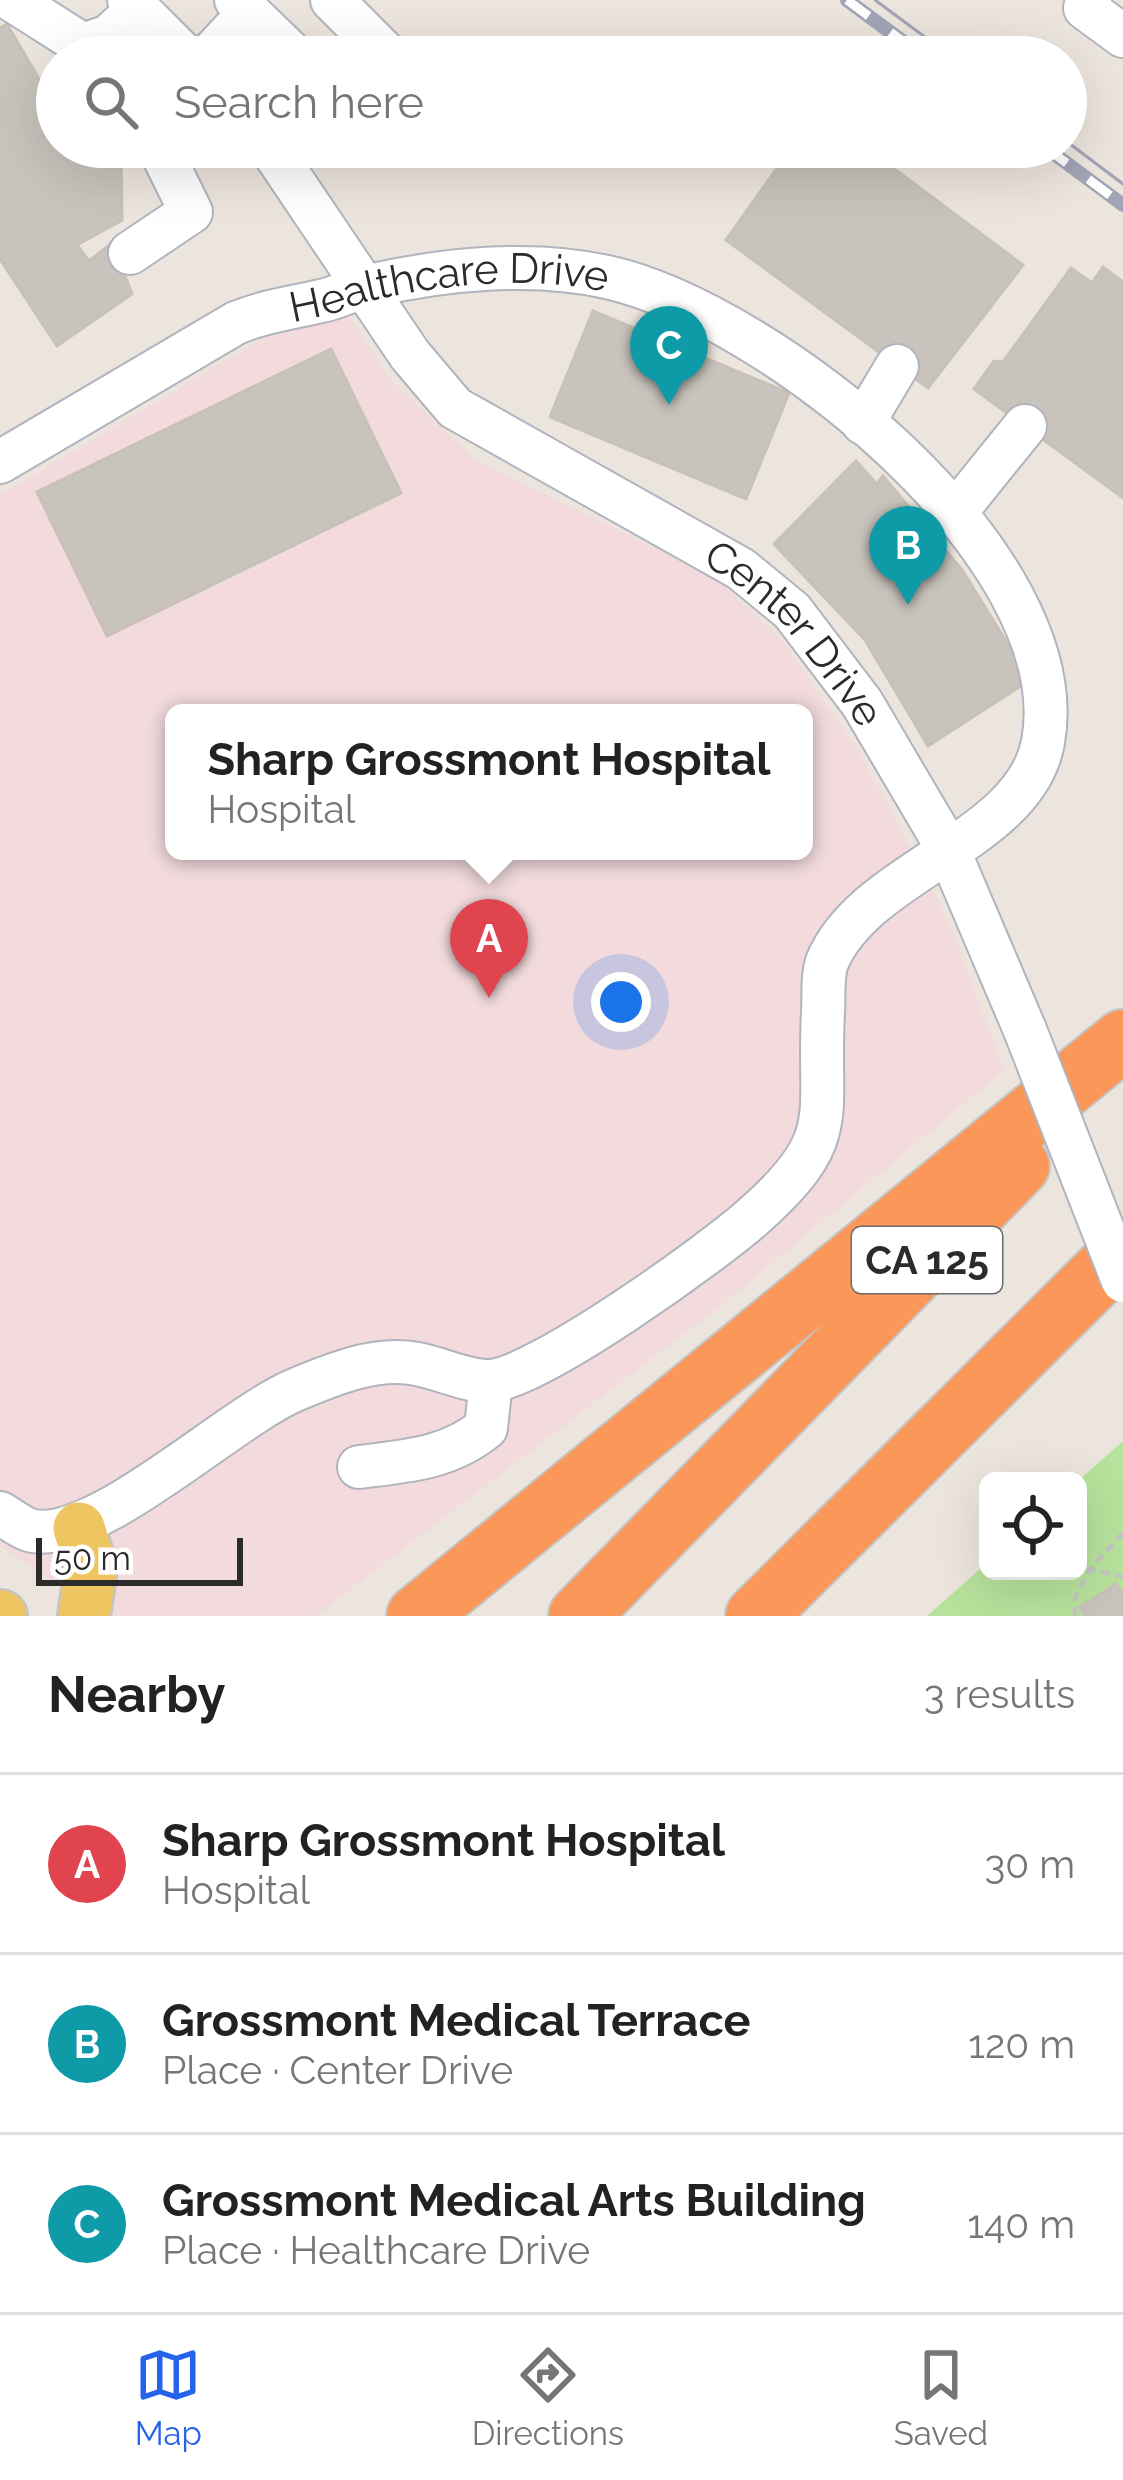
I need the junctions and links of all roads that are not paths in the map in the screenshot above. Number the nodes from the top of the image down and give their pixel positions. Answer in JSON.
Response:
{"nodes":[{"id":1,"x":12,"y":0,"type":"edge"},
{"id":2,"x":332,"y":0,"type":"edge"},
{"id":3,"x":1090,"y":0,"type":"edge"},
{"id":4,"x":243,"y":6,"type":"edge"},
{"id":5,"x":63,"y":36,"type":"edge"},
{"id":6,"x":222,"y":36,"type":"edge"},
{"id":7,"x":274,"y":36,"type":"edge"},
{"id":8,"x":368,"y":36,"type":"edge"},
{"id":9,"x":1123,"y":36,"type":"edge"},
{"id":10,"x":169,"y":168,"type":"edge"},
{"id":11,"x":285,"y":168,"type":"edge"},
{"id":12,"x":130,"y":254,"type":"dead end"},
{"id":13,"x":366,"y":286,"type":"junction"},
{"id":14,"x":897,"y":366,"type":"dead end"},
{"id":15,"x":863,"y":423,"type":"junction"},
{"id":16,"x":1024,"y":425,"type":"dead end"},
{"id":17,"x":0,"y":462,"type":"edge"},
{"id":18,"x":965,"y":501,"type":"junction"},
{"id":19,"x":948,"y":849,"type":"junction"},
{"id":20,"x":1123,"y":1040,"type":"edge"},
{"id":21,"x":1123,"y":1058,"type":"edge"},
{"id":22,"x":1123,"y":1251,"type":"edge"},
{"id":23,"x":1123,"y":1281,"type":"edge"},
{"id":24,"x":490,"y":1382,"type":"junction"},
{"id":25,"x":949,"y":1426,"type":"junction"},
{"id":26,"x":359,"y":1467,"type":"dead end"},
{"id":27,"x":0,"y":1514,"type":"edge"},
{"id":28,"x":79,"y":1528,"type":"junction"},
{"id":29,"x":422,"y":1614,"type":"edge"},
{"id":30,"x":84,"y":1616,"type":"edge"},
{"id":31,"x":579,"y":1616,"type":"edge"},
{"id":32,"x":756,"y":1616,"type":"edge"},
{"id":33,"x":794,"y":1616,"type":"edge"}],
"edges":[{"from":1,"to":5,"type":"street"},
{"from":2,"to":8,"type":"street"},
{"from":3,"to":9,"type":"street"},
{"from":4,"to":6,"type":"street"},
{"from":4,"to":7,"type":"street"},
{"from":10,"to":12,"type":"street"},
{"from":11,"to":13,"type":"street","name":"Center Drive"},
{"from":13,"to":15,"type":"street","name":"Healthcare Drive"},
{"from":13,"to":17,"type":"street","name":"Healthcare Drive"},
{"from":13,"to":19,"type":"street","name":"Center Drive"},
{"from":14,"to":15,"type":"street"},
{"from":15,"to":18,"type":"street","name":"Healthcare Drive"},
{"from":16,"to":18,"type":"street"},
{"from":18,"to":19,"type":"street","name":"Healthcare Drive"},
{"from":19,"to":23,"type":"street","name":"Center Drive","bridge":true},
{"from":19,"to":24,"type":"street","name":"Healthcare Drive"},
{"from":20,"to":29,"type":"highway"},
{"from":21,"to":31,"type":"highway","number":"CA 125"},
{"from":22,"to":25,"type":"highway","number":"CA 125"},
{"from":24,"to":26,"type":"street"},
{"from":24,"to":28,"type":"street"},
{"from":25,"to":32,"type":"highway","number":"CA 125"},
{"from":25,"to":33,"type":"highway"},
{"from":27,"to":28,"type":"street"},
{"from":28,"to":30,"type":"main road"}]}
